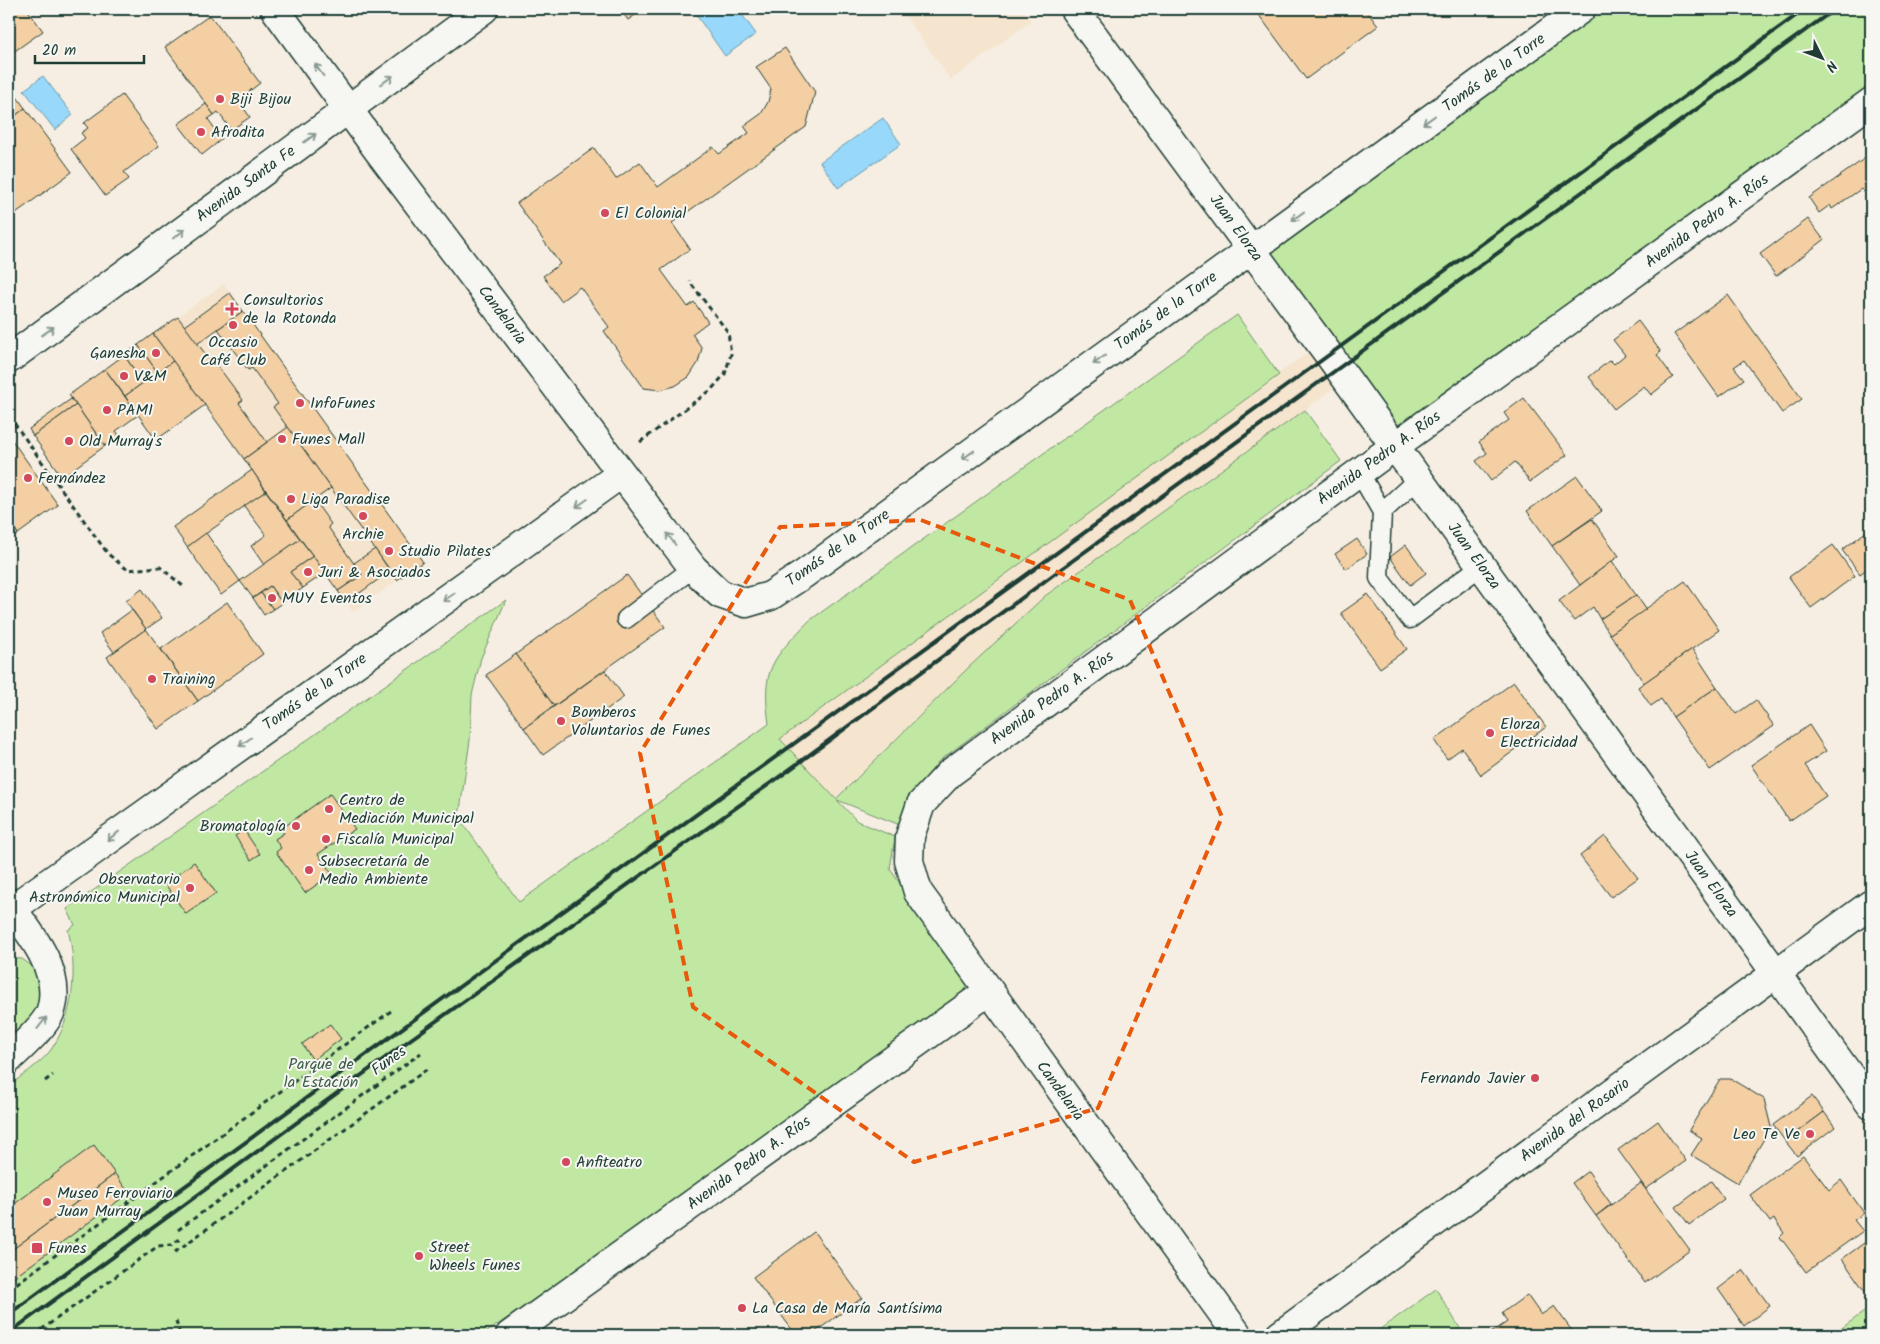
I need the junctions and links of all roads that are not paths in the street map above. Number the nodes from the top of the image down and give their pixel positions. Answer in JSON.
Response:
{"nodes":[{"id":1,"x":275,"y":9,"type":"edge"},
{"id":2,"x":484,"y":9,"type":"edge"},
{"id":3,"x":1074,"y":9,"type":"edge"},
{"id":4,"x":1581,"y":9,"type":"edge"},
{"id":5,"x":1871,"y":102,"type":"edge"},
{"id":6,"x":348,"y":109,"type":"junction"},
{"id":7,"x":1252,"y":249,"type":"junction"},
{"id":8,"x":9,"y":360,"type":"edge"},
{"id":9,"x":1395,"y":446,"type":"junction"},
{"id":10,"x":617,"y":467,"type":"junction"},
{"id":11,"x":1359,"y":472,"type":"junction"},
{"id":12,"x":1418,"y":480,"type":"junction"},
{"id":13,"x":1382,"y":512,"type":"junction"},
{"id":14,"x":1481,"y":566,"type":"junction"},
{"id":15,"x":694,"y":568,"type":"junction"},
{"id":16,"x":746,"y":603,"type":"joint"},
{"id":17,"x":626,"y":619,"type":"dead end"},
{"id":18,"x":910,"y":836,"type":"joint"},
{"id":19,"x":1871,"y":904,"type":"edge"},
{"id":20,"x":10,"y":910,"type":"edge"},
{"id":21,"x":1776,"y":974,"type":"junction"},
{"id":22,"x":988,"y":991,"type":"junction"},
{"id":23,"x":9,"y":1058,"type":"edge"},
{"id":24,"x":1871,"y":1105,"type":"edge"},
{"id":25,"x":510,"y":1335,"type":"edge"},
{"id":26,"x":1238,"y":1335,"type":"edge"},
{"id":27,"x":1280,"y":1335,"type":"edge"}],
"edges":[{"from":6,"to":1,"type":"street","name":"Candelaria","one_way":true},
{"from":6,"to":2,"type":"street","name":"Avenida Santa Fe","one_way":true},
{"from":3,"to":7,"type":"street","name":"Juan Elorza"},
{"from":4,"to":7,"type":"street","name":"Tomás de la Torre","one_way":true},
{"from":5,"to":9,"type":"street","name":"Avenida Pedro A. Ríos"},
{"from":8,"to":6,"type":"street","name":"Avenida Santa Fe","one_way":true},
{"from":6,"to":10,"type":"street","name":"Candelaria"},
{"from":7,"to":9,"type":"street","name":"Juan Elorza"},
{"from":7,"to":16,"type":"street","name":"Tomás de la Torre","one_way":true},
{"from":9,"to":11,"type":"street","name":"Avenida Pedro A. Ríos"},
{"from":9,"to":12,"type":"street","name":"Juan Elorza"},
{"from":15,"to":10,"type":"street","name":"Candelaria","one_way":true},
{"from":10,"to":20,"type":"street","name":"Tomás de la Torre","one_way":true},
{"from":11,"to":13,"type":"lane"},
{"from":11,"to":18,"type":"street","name":"Avenida Pedro A. Ríos"},
{"from":12,"to":13,"type":"lane"},
{"from":12,"to":14,"type":"street","name":"Juan Elorza"},
{"from":13,"to":14,"type":"lane"},
{"from":14,"to":21,"type":"street","name":"Juan Elorza"},
{"from":15,"to":16,"type":"street","name":"Candelaria"},
{"from":15,"to":17,"type":"lane"},
{"from":18,"to":22,"type":"street","name":"Candelaria"},
{"from":19,"to":21,"type":"street","name":"Avenida del Rosario"},
{"from":23,"to":20,"type":"street","one_way":true},
{"from":21,"to":24,"type":"street","name":"Juan Elorza"},
{"from":21,"to":27,"type":"street","name":"Avenida del Rosario"},
{"from":22,"to":25,"type":"street","name":"Avenida Pedro A. Ríos"},
{"from":22,"to":26,"type":"street","name":"Candelaria"}]}
